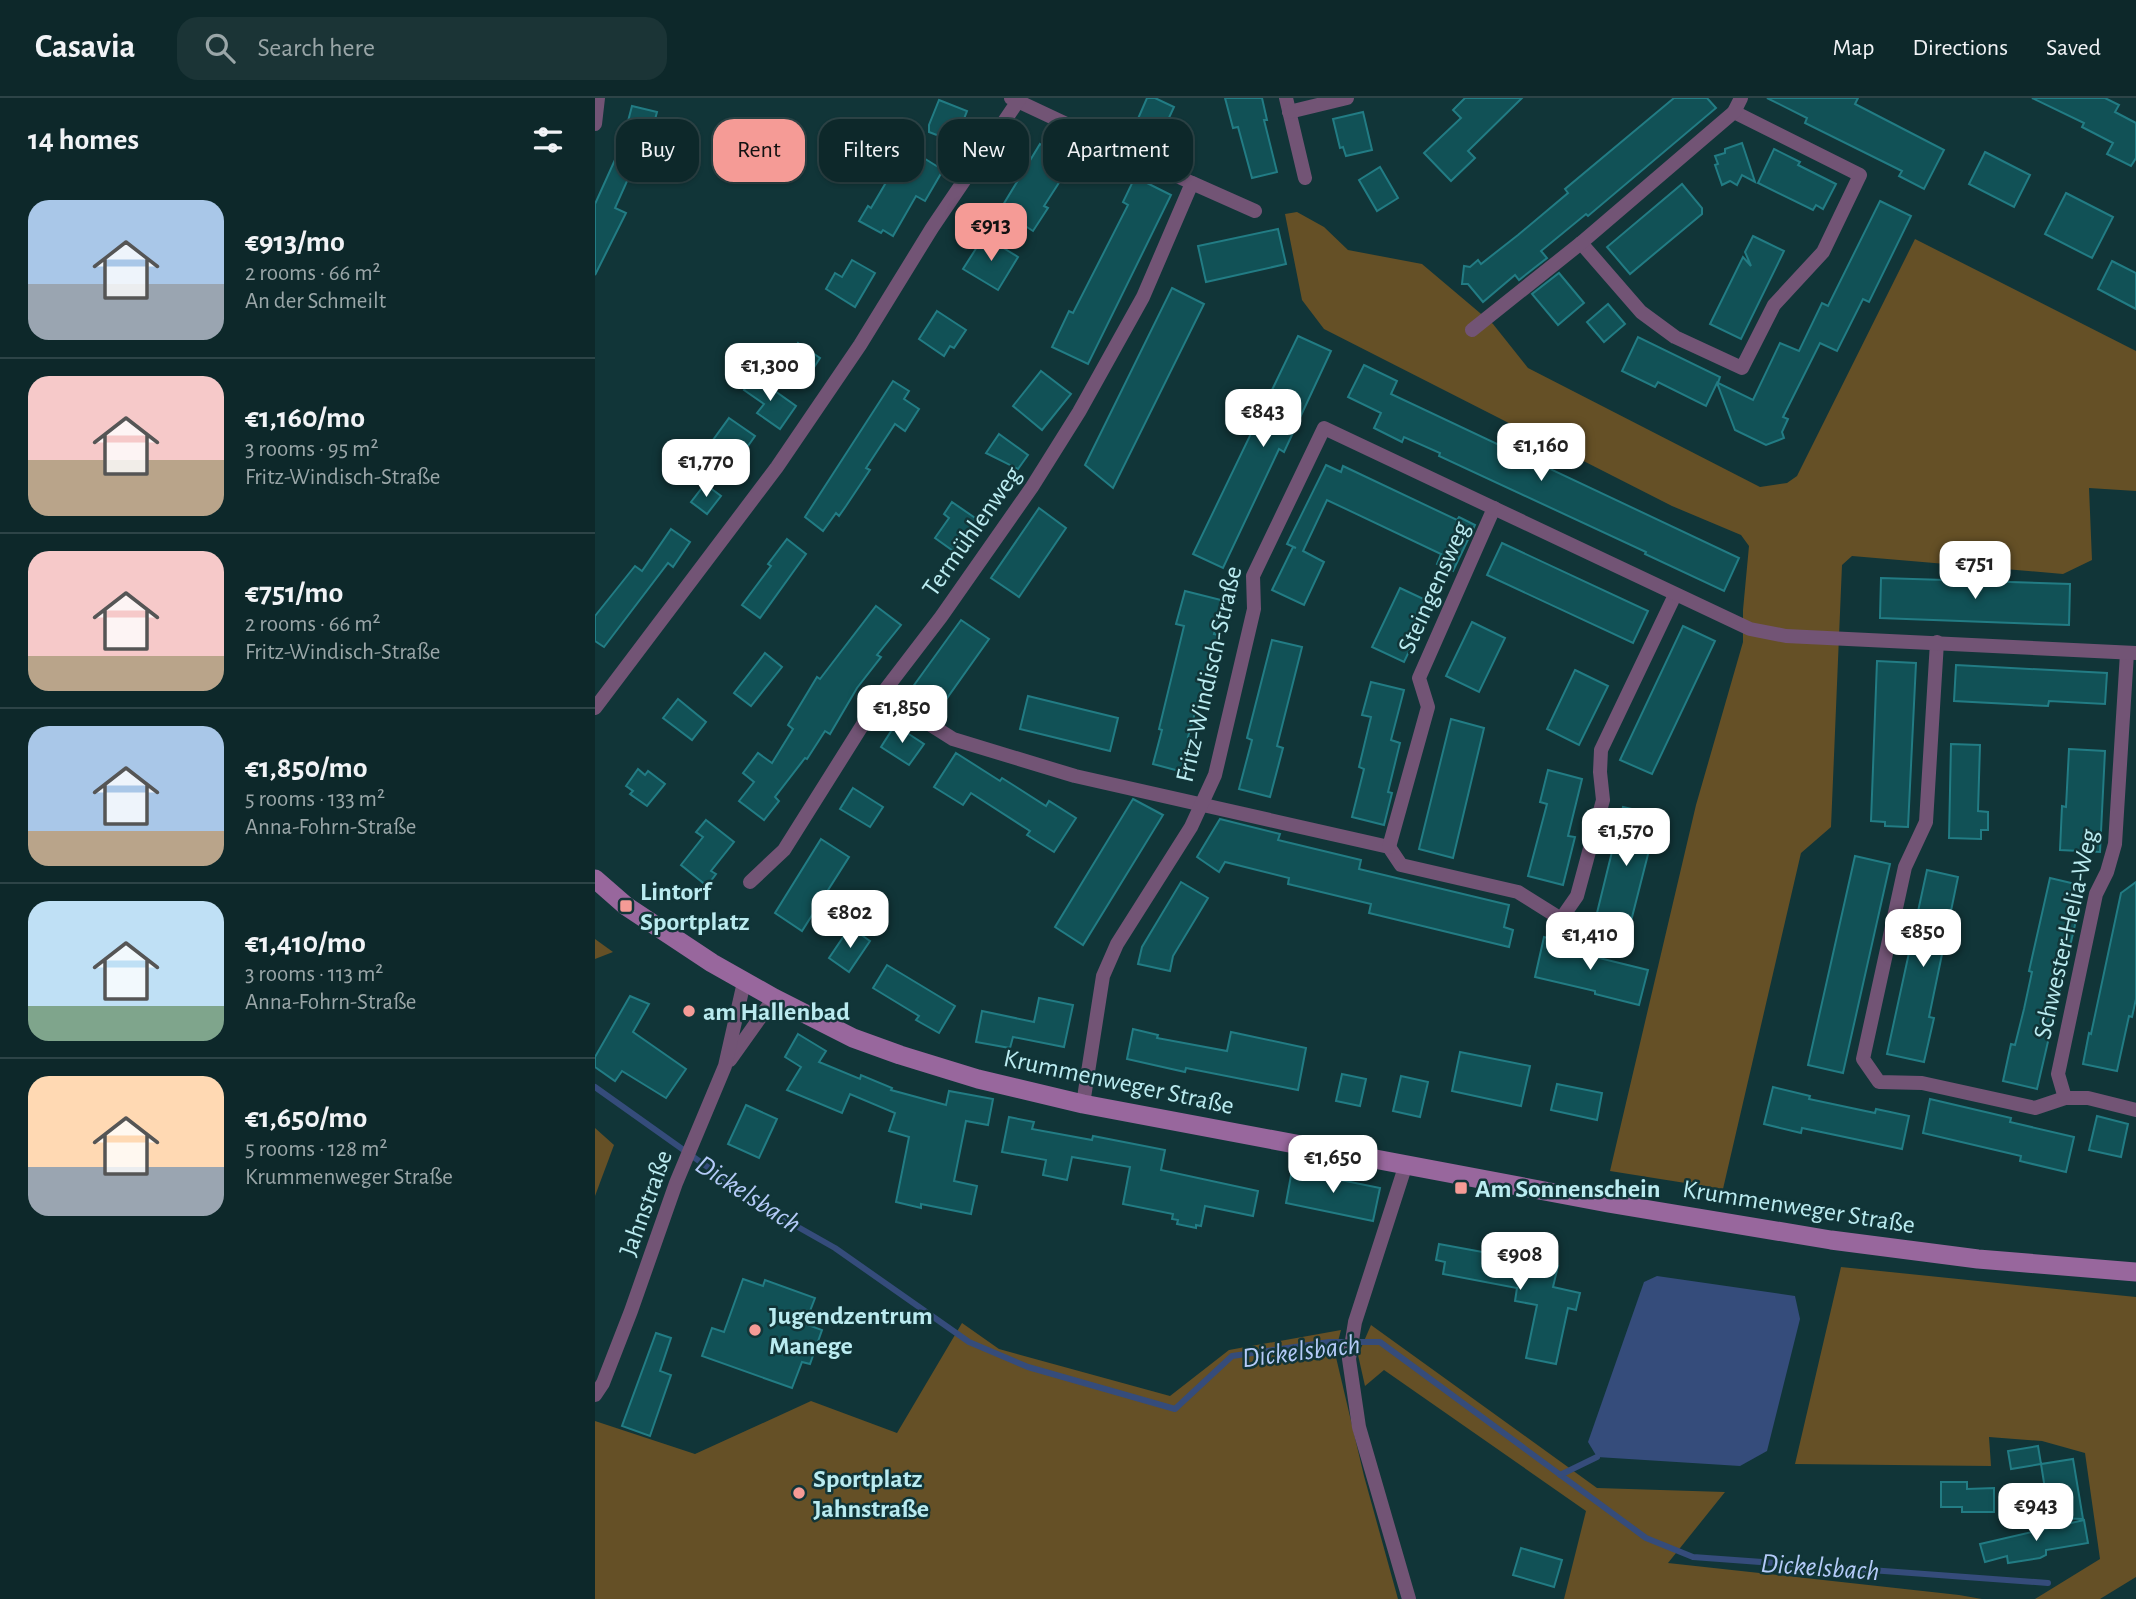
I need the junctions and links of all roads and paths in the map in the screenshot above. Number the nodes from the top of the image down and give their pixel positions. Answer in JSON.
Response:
{"nodes":[{"id":1,"x":598,"y":98,"type":"edge"},
{"id":2,"x":1347,"y":98,"type":"edge"},
{"id":3,"x":1741,"y":98,"type":"edge"},
{"id":4,"x":1016,"y":99,"type":"edge"},
{"id":5,"x":1288,"y":105,"type":"edge"},
{"id":6,"x":1734,"y":112,"type":"junction"},
{"id":7,"x":595,"y":124,"type":"edge"},
{"id":8,"x":1305,"y":178,"type":"dead end"},
{"id":9,"x":1192,"y":183,"type":"junction"},
{"id":10,"x":1255,"y":211,"type":"dead end"},
{"id":11,"x":1581,"y":243,"type":"junction"},
{"id":12,"x":1472,"y":330,"type":"dead end"},
{"id":13,"x":1494,"y":508,"type":"junction"},
{"id":14,"x":1675,"y":596,"type":"junction"},
{"id":15,"x":1937,"y":642,"type":"junction"},
{"id":16,"x":2132,"y":653,"type":"edge"},
{"id":17,"x":882,"y":694,"type":"junction"},
{"id":18,"x":595,"y":708,"type":"edge"},
{"id":19,"x":1202,"y":803,"type":"junction"},
{"id":20,"x":1389,"y":847,"type":"junction"},
{"id":21,"x":595,"y":879,"type":"edge"},
{"id":22,"x":750,"y":882,"type":"dead end"},
{"id":23,"x":744,"y":982,"type":"junction"},
{"id":24,"x":774,"y":998,"type":"junction"},
{"id":25,"x":725,"y":1066,"type":"junction"},
{"id":26,"x":2065,"y":1098,"type":"junction"},
{"id":27,"x":1083,"y":1104,"type":"junction"},
{"id":28,"x":2136,"y":1110,"type":"edge"},
{"id":29,"x":1406,"y":1164,"type":"junction"},
{"id":30,"x":2136,"y":1272,"type":"edge"},
{"id":31,"x":595,"y":1395,"type":"edge"},
{"id":32,"x":1409,"y":1599,"type":"edge"}],
"edges":[{"from":1,"to":7,"type":"street"},
{"from":2,"to":5,"type":"street"},
{"from":3,"to":6,"type":"street"},
{"from":4,"to":9,"type":"street"},
{"from":4,"to":18,"type":"street"},
{"from":5,"to":8,"type":"street"},
{"from":6,"to":11,"type":"street"},
{"from":6,"to":11,"type":"street"},
{"from":9,"to":10,"type":"street"},
{"from":9,"to":17,"type":"street","name":"Termühlenweg"},
{"from":11,"to":12,"type":"street"},
{"from":13,"to":14,"type":"street","name":"Fritz-Windisch-Straße"},
{"from":13,"to":19,"type":"street","name":"Fritz-Windisch-Straße"},
{"from":13,"to":20,"type":"street","name":"Steingensweg"},
{"from":14,"to":15,"type":"street","name":"Fritz-Windisch-Straße"},
{"from":14,"to":20,"type":"street"},
{"from":15,"to":16,"type":"street","name":"Fritz-Windisch-Straße"},
{"from":15,"to":26,"type":"street"},
{"from":16,"to":26,"type":"street","name":"Schwester-Helia-Weg"},
{"from":17,"to":19,"type":"street"},
{"from":17,"to":22,"type":"street","name":"Termühlenweg"},
{"from":19,"to":20,"type":"street"},
{"from":19,"to":27,"type":"street","name":"Fritz-Windisch-Straße"},
{"from":21,"to":23,"type":"main road","name":"Krummenweger Straße"},
{"from":23,"to":24,"type":"main road","name":"Krummenweger Straße"},
{"from":23,"to":25,"type":"street","name":"Jahnstraße"},
{"from":24,"to":25,"type":"street","name":"Jahnstraße"},
{"from":24,"to":27,"type":"main road","name":"Krummenweger Straße"},
{"from":25,"to":31,"type":"street","name":"Jahnstraße"},
{"from":26,"to":28,"type":"street"},
{"from":27,"to":29,"type":"main road","name":"Krummenweger Straße"},
{"from":29,"to":30,"type":"main road","name":"Krummenweger Straße"},
{"from":29,"to":32,"type":"street"}]}
